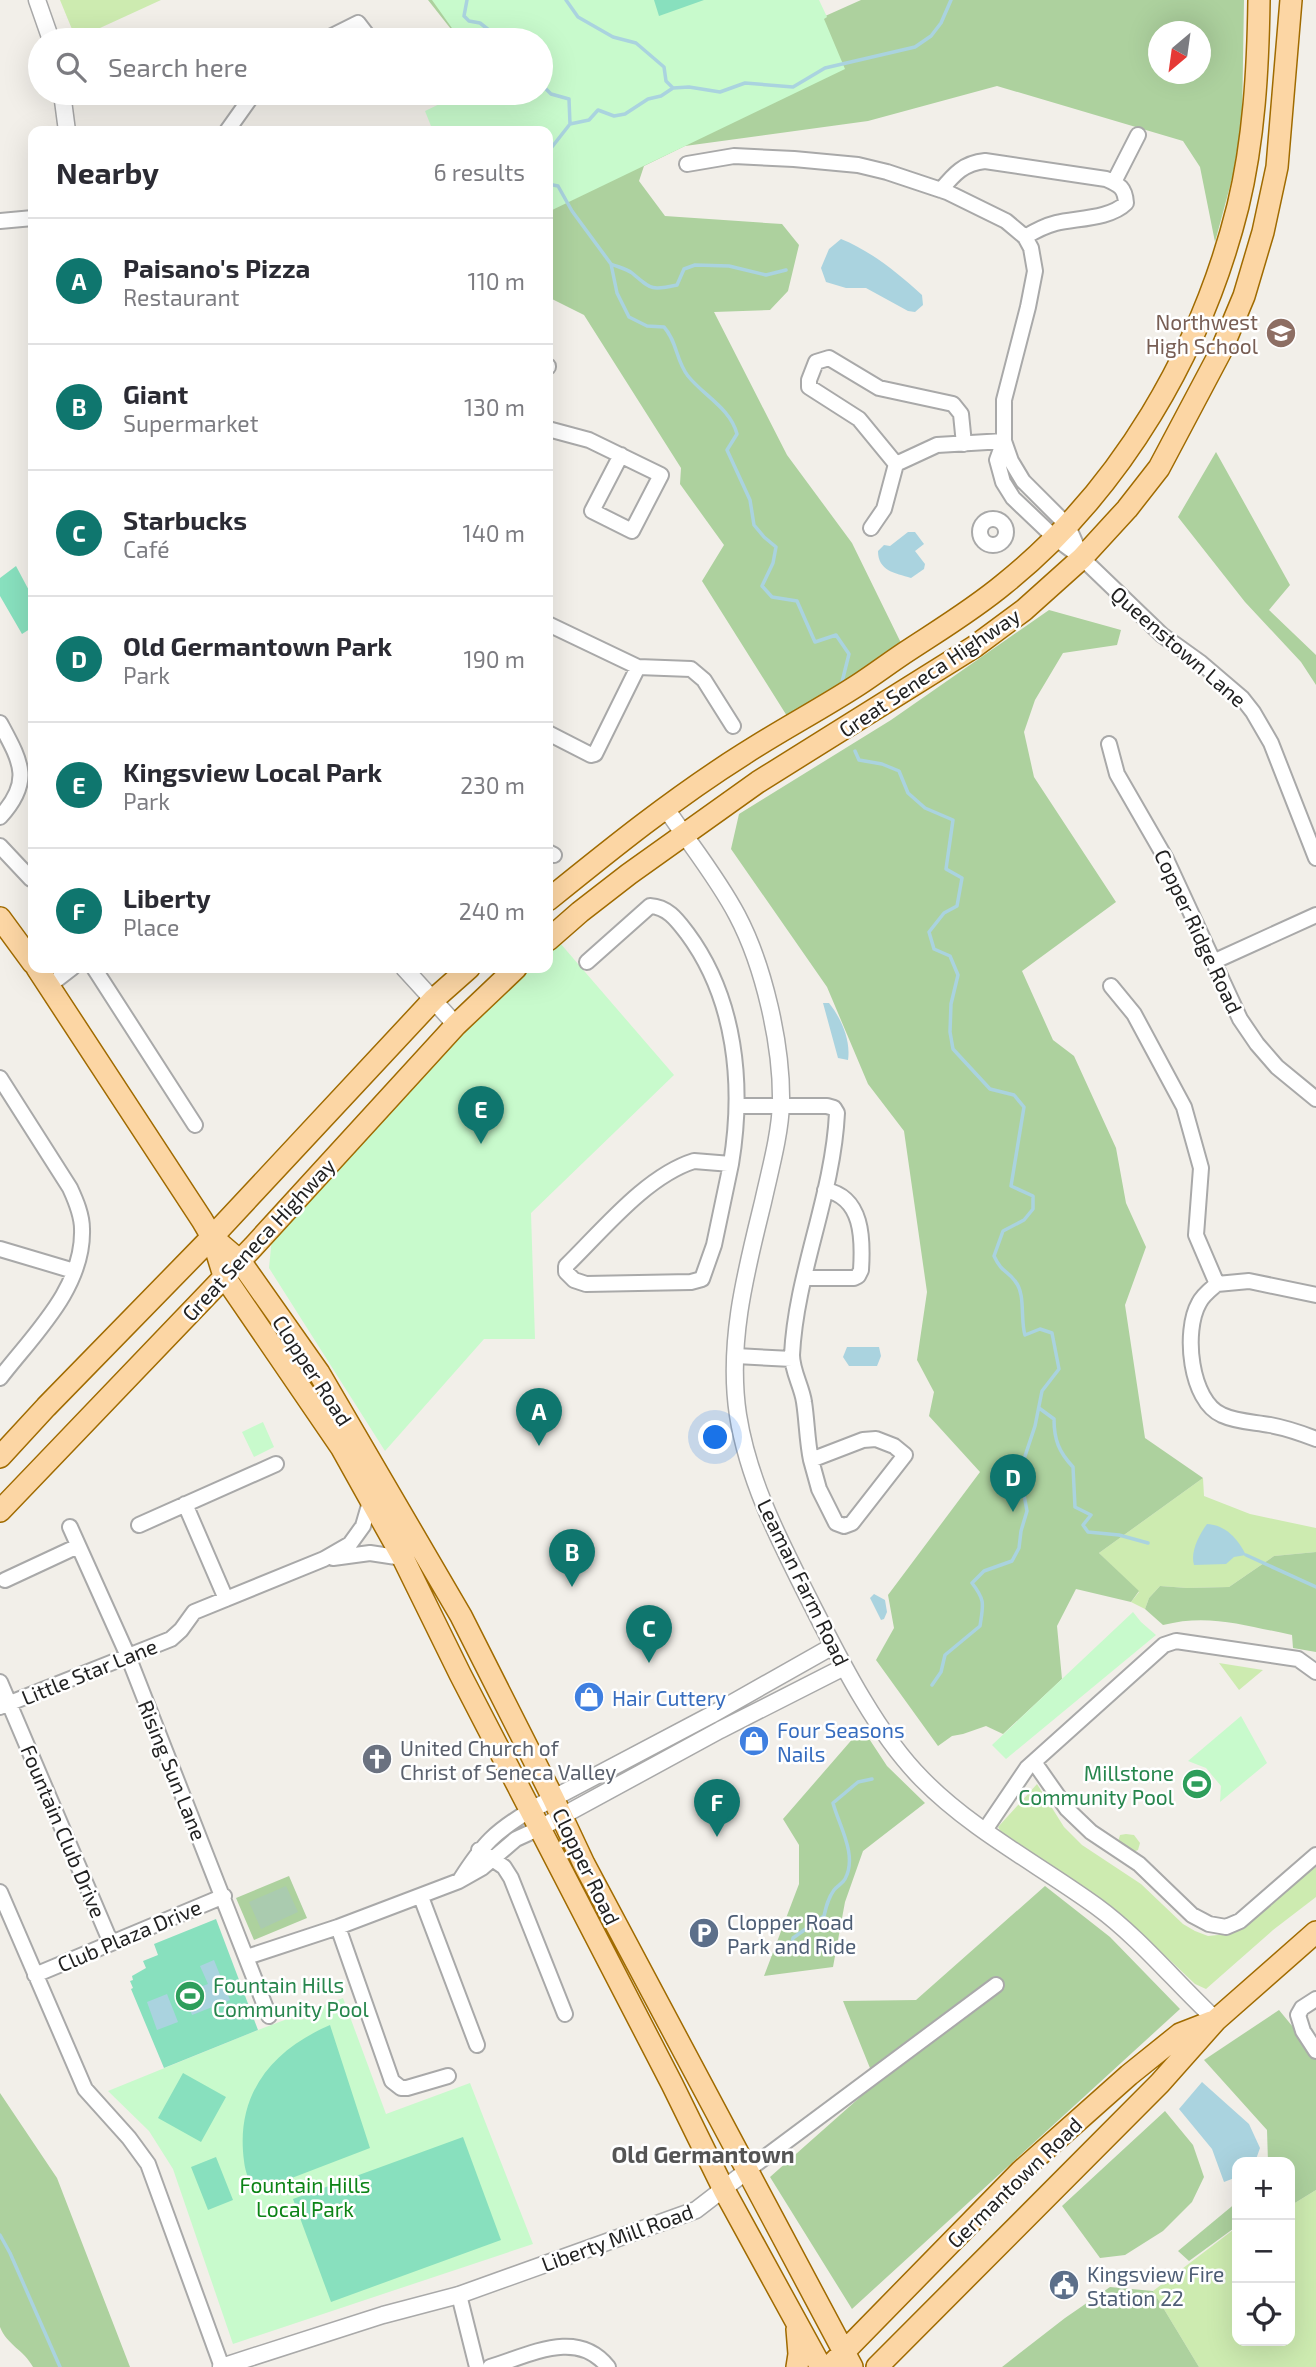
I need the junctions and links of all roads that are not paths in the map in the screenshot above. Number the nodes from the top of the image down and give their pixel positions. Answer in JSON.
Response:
{"nodes":[{"id":1,"x":37,"y":0,"type":"edge"},
{"id":2,"x":1259,"y":0,"type":"edge"},
{"id":3,"x":1291,"y":0,"type":"edge"},
{"id":4,"x":47,"y":28,"type":"edge"},
{"id":5,"x":64,"y":105,"type":"edge"},
{"id":6,"x":246,"y":105,"type":"edge"},
{"id":7,"x":66,"y":126,"type":"edge"},
{"id":8,"x":231,"y":126,"type":"edge"},
{"id":9,"x":1138,"y":135,"type":"dead end"},
{"id":10,"x":687,"y":164,"type":"dead end"},
{"id":11,"x":1114,"y":182,"type":"junction"},
{"id":12,"x":941,"y":190,"type":"junction"},
{"id":13,"x":28,"y":218,"type":"edge"},
{"id":14,"x":0,"y":221,"type":"edge"},
{"id":15,"x":1025,"y":237,"type":"junction"},
{"id":16,"x":553,"y":430,"type":"edge"},
{"id":17,"x":1004,"y":441,"type":"junction"},
{"id":18,"x":964,"y":444,"type":"junction"},
{"id":19,"x":621,"y":455,"type":"junction"},
{"id":20,"x":897,"y":464,"type":"junction"},
{"id":21,"x":1038,"y":497,"type":"junction"},
{"id":22,"x":1024,"y":508,"type":"junction"},
{"id":23,"x":1003,"y":523,"type":"dead end"},
{"id":24,"x":871,"y":528,"type":"dead end"},
{"id":25,"x":1062,"y":532,"type":"junction"},
{"id":26,"x":1082,"y":558,"type":"junction"},
{"id":27,"x":553,"y":626,"type":"edge"},
{"id":28,"x":638,"y":667,"type":"junction"},
{"id":29,"x":0,"y":723,"type":"edge"},
{"id":30,"x":733,"y":726,"type":"dead end"},
{"id":31,"x":553,"y":736,"type":"edge"},
{"id":32,"x":1109,"y":744,"type":"dead end"},
{"id":33,"x":665,"y":807,"type":"junction"},
{"id":34,"x":0,"y":817,"type":"edge"},
{"id":35,"x":683,"y":834,"type":"junction"},
{"id":36,"x":0,"y":846,"type":"edge"},
{"id":37,"x":1316,"y":858,"type":"edge"},
{"id":38,"x":28,"y":877,"type":"edge"},
{"id":39,"x":553,"y":896,"type":"edge"},
{"id":40,"x":1316,"y":915,"type":"edge"},
{"id":41,"x":0,"y":918,"type":"edge"},
{"id":42,"x":553,"y":936,"type":"edge"},
{"id":43,"x":28,"y":956,"type":"edge"},
{"id":44,"x":1215,"y":961,"type":"junction"},
{"id":45,"x":587,"y":962,"type":"dead end"},
{"id":46,"x":41,"y":973,"type":"edge"},
{"id":47,"x":66,"y":973,"type":"edge"},
{"id":48,"x":97,"y":973,"type":"edge"},
{"id":49,"x":409,"y":973,"type":"edge"},
{"id":50,"x":463,"y":973,"type":"edge"},
{"id":51,"x":511,"y":973,"type":"edge"},
{"id":52,"x":50,"y":985,"type":"junction"},
{"id":53,"x":1111,"y":986,"type":"dead end"},
{"id":54,"x":434,"y":999,"type":"junction"},
{"id":55,"x":456,"y":1025,"type":"junction"},
{"id":56,"x":0,"y":1077,"type":"edge"},
{"id":57,"x":1316,"y":1099,"type":"edge"},
{"id":58,"x":781,"y":1105,"type":"junction"},
{"id":59,"x":737,"y":1106,"type":"junction"},
{"id":60,"x":195,"y":1125,"type":"dead end"},
{"id":61,"x":731,"y":1164,"type":"junction"},
{"id":62,"x":825,"y":1191,"type":"junction"},
{"id":63,"x":212,"y":1237,"type":"junction"},
{"id":64,"x":0,"y":1249,"type":"edge"},
{"id":65,"x":240,"y":1261,"type":"junction"},
{"id":66,"x":75,"y":1271,"type":"junction"},
{"id":67,"x":224,"y":1276,"type":"junction"},
{"id":68,"x":805,"y":1278,"type":"junction"},
{"id":69,"x":1217,"y":1284,"type":"junction"},
{"id":70,"x":1316,"y":1295,"type":"edge"},
{"id":71,"x":736,"y":1356,"type":"junction"},
{"id":72,"x":792,"y":1359,"type":"junction"},
{"id":73,"x":0,"y":1378,"type":"edge"},
{"id":74,"x":1316,"y":1439,"type":"edge"},
{"id":75,"x":0,"y":1457,"type":"edge"},
{"id":76,"x":811,"y":1460,"type":"junction"},
{"id":77,"x":276,"y":1464,"type":"dead end"},
{"id":78,"x":370,"y":1502,"type":"junction"},
{"id":79,"x":185,"y":1504,"type":"junction"},
{"id":80,"x":0,"y":1511,"type":"edge"},
{"id":81,"x":139,"y":1525,"type":"dead end"},
{"id":82,"x":70,"y":1527,"type":"dead end"},
{"id":83,"x":78,"y":1546,"type":"junction"},
{"id":84,"x":404,"y":1558,"type":"junction"},
{"id":85,"x":324,"y":1559,"type":"junction"},
{"id":86,"x":5,"y":1580,"type":"dead end"},
{"id":87,"x":226,"y":1599,"type":"junction"},
{"id":88,"x":833,"y":1646,"type":"junction"},
{"id":89,"x":128,"y":1656,"type":"junction"},
{"id":90,"x":844,"y":1667,"type":"junction"},
{"id":91,"x":1316,"y":1672,"type":"edge"},
{"id":92,"x":0,"y":1682,"type":"edge"},
{"id":93,"x":5,"y":1705,"type":"edge"},
{"id":94,"x":1034,"y":1762,"type":"junction"},
{"id":95,"x":558,"y":1807,"type":"junction"},
{"id":96,"x":535,"y":1819,"type":"junction"},
{"id":97,"x":985,"y":1830,"type":"junction"},
{"id":98,"x":479,"y":1850,"type":"junction"},
{"id":99,"x":1316,"y":1855,"type":"edge"},
{"id":100,"x":493,"y":1859,"type":"junction"},
{"id":101,"x":460,"y":1881,"type":"junction"},
{"id":102,"x":0,"y":1892,"type":"edge"},
{"id":103,"x":223,"y":1896,"type":"junction"},
{"id":104,"x":421,"y":1897,"type":"junction"},
{"id":105,"x":338,"y":1927,"type":"junction"},
{"id":106,"x":1316,"y":1931,"type":"edge"},
{"id":107,"x":111,"y":1943,"type":"junction"},
{"id":108,"x":247,"y":1957,"type":"junction"},
{"id":109,"x":35,"y":1975,"type":"junction"},
{"id":110,"x":996,"y":1985,"type":"dead end"},
{"id":111,"x":1316,"y":1999,"type":"edge"},
{"id":112,"x":565,"y":2014,"type":"dead end"},
{"id":113,"x":269,"y":2016,"type":"dead end"},
{"id":114,"x":1216,"y":2020,"type":"junction"},
{"id":115,"x":477,"y":2045,"type":"dead end"},
{"id":116,"x":1316,"y":2051,"type":"edge"},
{"id":117,"x":448,"y":2076,"type":"dead end"},
{"id":118,"x":748,"y":2170,"type":"junction"},
{"id":119,"x":723,"y":2190,"type":"junction"},
{"id":120,"x":902,"y":2292,"type":"junction"},
{"id":121,"x":459,"y":2295,"type":"junction"},
{"id":122,"x":814,"y":2296,"type":"junction"},
{"id":123,"x":795,"y":2316,"type":"junction"},
{"id":124,"x":842,"y":2362,"type":"edge"},
{"id":125,"x":222,"y":2367,"type":"edge"},
{"id":126,"x":477,"y":2367,"type":"edge"},
{"id":127,"x":490,"y":2367,"type":"edge"},
{"id":128,"x":608,"y":2367,"type":"edge"},
{"id":129,"x":797,"y":2367,"type":"edge"},
{"id":130,"x":821,"y":2367,"type":"edge"},
{"id":131,"x":877,"y":2367,"type":"edge"}],
"edges":[{"from":1,"to":4,"type":"street"},
{"from":2,"to":25,"type":"main road","name":"Great Seneca Highway"},
{"from":3,"to":26,"type":"main road","name":"Great Seneca Highway"},
{"from":5,"to":7,"type":"street"},
{"from":6,"to":8,"type":"street"},
{"from":9,"to":11,"type":"street"},
{"from":10,"to":12,"type":"street"},
{"from":11,"to":12,"type":"street"},
{"from":11,"to":15,"type":"street"},
{"from":12,"to":15,"type":"street"},
{"from":13,"to":14,"type":"street"},
{"from":15,"to":17,"type":"street"},
{"from":16,"to":19,"type":"street"},
{"from":17,"to":18,"type":"street"},
{"from":17,"to":21,"type":"street"},
{"from":17,"to":22,"type":"street"},
{"from":18,"to":20,"type":"street"},
{"from":18,"to":20,"type":"street"},
{"from":19,"to":19,"type":"street"},
{"from":20,"to":24,"type":"street"},
{"from":21,"to":22,"type":"street"},
{"from":21,"to":25,"type":"street"},
{"from":22,"to":23,"type":"street"},
{"from":22,"to":25,"type":"street"},
{"from":25,"to":26,"type":"street"},
{"from":25,"to":33,"type":"main road","name":"Great Seneca Highway"},
{"from":26,"to":35,"type":"main road","name":"Great Seneca Highway"},
{"from":26,"to":37,"type":"street","name":"Queenstown Lane"},
{"from":27,"to":28,"type":"street"},
{"from":28,"to":30,"type":"street"},
{"from":28,"to":31,"type":"street"},
{"from":29,"to":34,"type":"street"},
{"from":32,"to":44,"type":"street","name":"Copper Ridge Road"},
{"from":33,"to":35,"type":"street","name":"Leaman Farm Road"},
{"from":33,"to":39,"type":"main road","name":"Great Seneca Highway"},
{"from":35,"to":42,"type":"main road","name":"Great Seneca Highway"},
{"from":35,"to":58,"type":"street","name":"Leaman Farm Road"},
{"from":36,"to":38,"type":"street"},
{"from":40,"to":44,"type":"street"},
{"from":41,"to":43,"type":"main road"},
{"from":44,"to":57,"type":"street","name":"Copper Ridge Road"},
{"from":45,"to":59,"type":"street"},
{"from":46,"to":52,"type":"main road","name":"Clopper Road"},
{"from":47,"to":52,"type":"street"},
{"from":48,"to":60,"type":"street"},
{"from":49,"to":54,"type":"street"},
{"from":50,"to":54,"type":"main road","name":"Great Seneca Highway"},
{"from":51,"to":55,"type":"main road","name":"Great Seneca Highway"},
{"from":52,"to":63,"type":"main road","name":"Clopper Road"},
{"from":53,"to":69,"type":"street"},
{"from":54,"to":55,"type":"street"},
{"from":54,"to":63,"type":"main road","name":"Great Seneca Highway"},
{"from":55,"to":65,"type":"main road","name":"Great Seneca Highway"},
{"from":56,"to":66,"type":"street"},
{"from":58,"to":59,"type":"street"},
{"from":58,"to":62,"type":"street"},
{"from":58,"to":71,"type":"street","name":"Leaman Farm Road"},
{"from":59,"to":61,"type":"street"},
{"from":61,"to":61,"type":"street"},
{"from":62,"to":68,"type":"street"},
{"from":62,"to":68,"type":"street"},
{"from":63,"to":65,"type":"main road","name":"Clopper Road"},
{"from":63,"to":67,"type":"main road","name":"Clopper Road"},
{"from":63,"to":75,"type":"main road","name":"Great Seneca Highway"},
{"from":64,"to":66,"type":"street"},
{"from":65,"to":67,"type":"main road","name":"Great Seneca Highway"},
{"from":65,"to":95,"type":"main road","name":"Clopper Road"},
{"from":66,"to":73,"type":"street"},
{"from":67,"to":78,"type":"main road","name":"Clopper Road"},
{"from":67,"to":80,"type":"main road","name":"Great Seneca Highway"},
{"from":68,"to":72,"type":"street"},
{"from":69,"to":70,"type":"street"},
{"from":69,"to":74,"type":"street"},
{"from":71,"to":72,"type":"street"},
{"from":71,"to":88,"type":"street","name":"Leaman Farm Road"},
{"from":72,"to":76,"type":"street"},
{"from":76,"to":76,"type":"street"},
{"from":77,"to":79,"type":"street"},
{"from":78,"to":84,"type":"main road","name":"Clopper Road"},
{"from":78,"to":85,"type":"street","name":"Little Star Lane"},
{"from":79,"to":81,"type":"street"},
{"from":79,"to":87,"type":"street"},
{"from":82,"to":83,"type":"street","name":"Rising Sun Lane"},
{"from":83,"to":86,"type":"street"},
{"from":83,"to":89,"type":"street","name":"Rising Sun Lane"},
{"from":84,"to":85,"type":"street","name":"Little Star Lane"},
{"from":84,"to":96,"type":"main road","name":"Clopper Road"},
{"from":85,"to":87,"type":"street","name":"Little Star Lane"},
{"from":87,"to":89,"type":"street","name":"Little Star Lane"},
{"from":88,"to":90,"type":"street","name":"Leaman Farm Road"},
{"from":88,"to":95,"type":"street"},
{"from":89,"to":93,"type":"street","name":"Little Star Lane"},
{"from":89,"to":103,"type":"street","name":"Rising Sun Lane"},
{"from":90,"to":95,"type":"street"},
{"from":90,"to":97,"type":"street","name":"Leaman Farm Road"},
{"from":91,"to":94,"type":"street"},
{"from":92,"to":93,"type":"street","name":"Fountain Club Drive"},
{"from":93,"to":107,"type":"street","name":"Fountain Club Drive"},
{"from":94,"to":97,"type":"street"},
{"from":94,"to":99,"type":"street"},
{"from":95,"to":96,"type":"street"},
{"from":95,"to":118,"type":"main road","name":"Clopper Road"},
{"from":96,"to":98,"type":"street"},
{"from":96,"to":100,"type":"street"},
{"from":96,"to":119,"type":"main road","name":"Clopper Road"},
{"from":97,"to":114,"type":"street","name":"Leaman Farm Road"},
{"from":98,"to":100,"type":"street"},
{"from":98,"to":101,"type":"street"},
{"from":100,"to":101,"type":"street"},
{"from":100,"to":112,"type":"street"},
{"from":101,"to":104,"type":"street"},
{"from":102,"to":109,"type":"street"},
{"from":103,"to":107,"type":"street","name":"Club Plaza Drive"},
{"from":103,"to":108,"type":"street","name":"Rising Sun Lane"},
{"from":104,"to":105,"type":"street"},
{"from":104,"to":115,"type":"street"},
{"from":105,"to":108,"type":"street"},
{"from":105,"to":117,"type":"street"},
{"from":106,"to":114,"type":"main road","name":"Germantown Road"},
{"from":107,"to":109,"type":"street","name":"Club Plaza Drive"},
{"from":108,"to":113,"type":"street","name":"Rising Sun Lane"},
{"from":109,"to":125,"type":"street"},
{"from":110,"to":118,"type":"street","name":"Liberty Mill Road"},
{"from":111,"to":116,"type":"street"},
{"from":114,"to":120,"type":"main road","name":"Germantown Road"},
{"from":114,"to":131,"type":"main road","name":"Germantown Road"},
{"from":118,"to":119,"type":"street","name":"Liberty Mill Road"},
{"from":118,"to":122,"type":"main road","name":"Clopper Road"},
{"from":119,"to":121,"type":"street","name":"Liberty Mill Road"},
{"from":119,"to":123,"type":"main road","name":"Clopper Road"},
{"from":120,"to":122,"type":"main road"},
{"from":120,"to":124,"type":"main road","name":"Germantown Road"},
{"from":121,"to":125,"type":"street","name":"Liberty Mill Road"},
{"from":121,"to":126,"type":"street"},
{"from":122,"to":124,"type":"main road","name":"Clopper Road"},
{"from":123,"to":129,"type":"main road"},
{"from":123,"to":130,"type":"main road","name":"Clopper Road"},
{"from":127,"to":128,"type":"street"}]}
